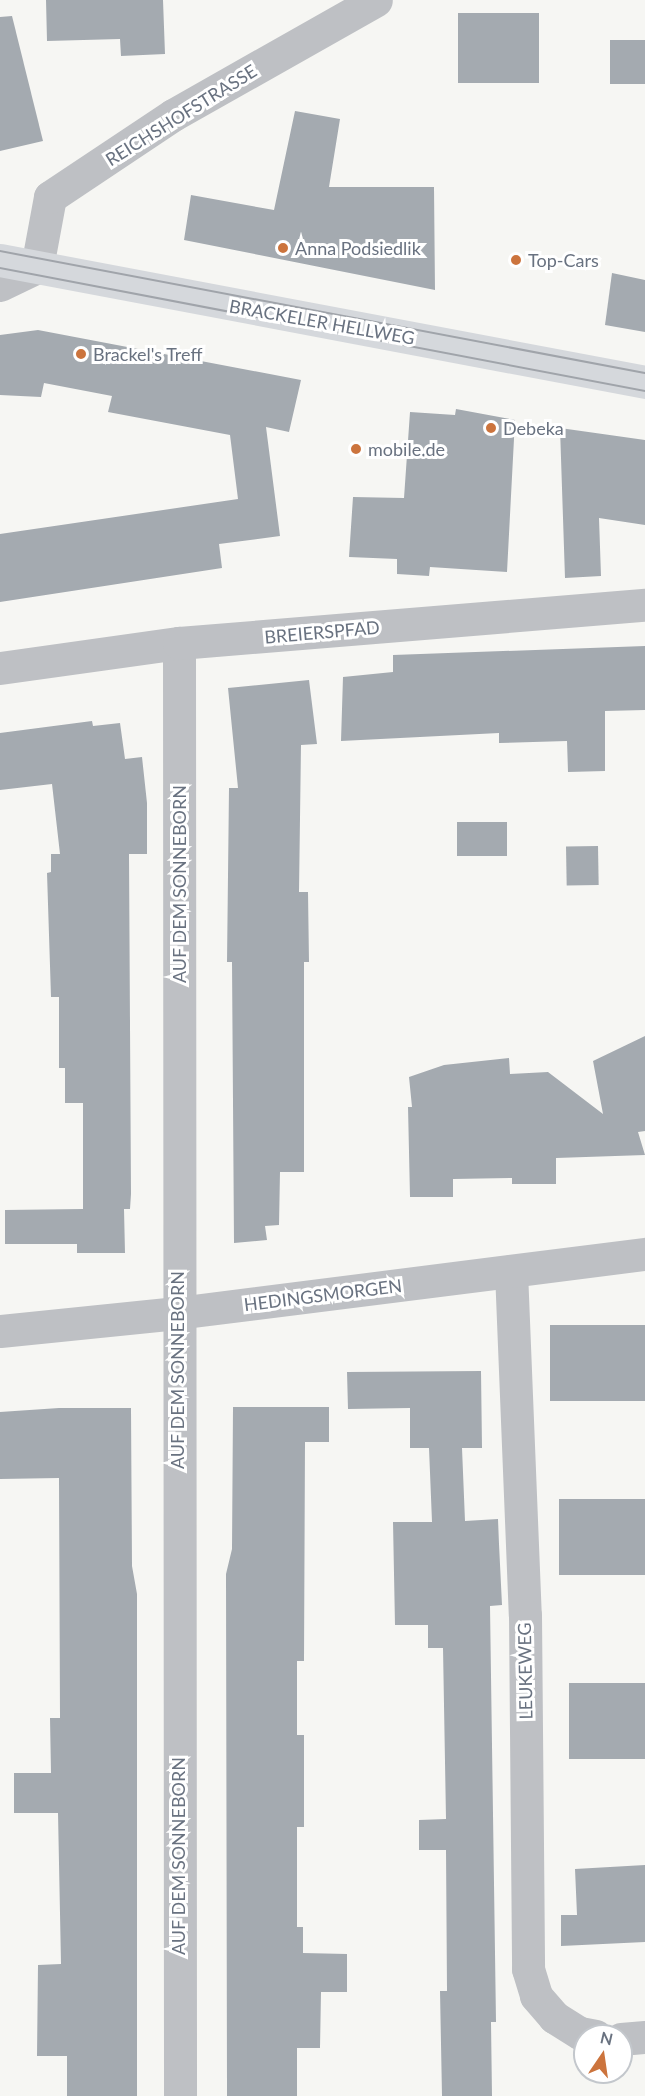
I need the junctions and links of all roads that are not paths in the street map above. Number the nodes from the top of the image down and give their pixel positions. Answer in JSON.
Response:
{"nodes":[{"id":1,"x":376,"y":0,"type":"edge"},
{"id":2,"x":0,"y":260,"type":"edge"},
{"id":3,"x":37,"y":267,"type":"junction"},
{"id":4,"x":0,"y":285,"type":"edge"},
{"id":5,"x":645,"y":382,"type":"edge"},
{"id":6,"x":645,"y":605,"type":"edge"},
{"id":7,"x":179,"y":643,"type":"junction"},
{"id":8,"x":0,"y":668,"type":"edge"},
{"id":9,"x":645,"y":1254,"type":"edge"},
{"id":10,"x":511,"y":1271,"type":"junction"},
{"id":11,"x":177,"y":1313,"type":"junction"},
{"id":12,"x":0,"y":1330,"type":"edge"},
{"id":13,"x":573,"y":2029,"type":"edge"},
{"id":14,"x":180,"y":2096,"type":"edge"}],
"edges":[{"from":1,"to":3,"type":"street","name":"REICHSHOFSTRASSE"},
{"from":2,"to":3,"type":"main road","name":"BRACKELER HELLWEG"},
{"from":3,"to":4,"type":"street"},
{"from":3,"to":5,"type":"main road","name":"BRACKELER HELLWEG"},
{"from":6,"to":7,"type":"street","name":"BREIERSPFAD"},
{"from":7,"to":8,"type":"street","name":"BREIERSPFAD"},
{"from":7,"to":11,"type":"street","name":"AUF DEM SONNEBORN"},
{"from":9,"to":10,"type":"street","name":"HEDINGSMORGEN"},
{"from":10,"to":11,"type":"street","name":"HEDINGSMORGEN"},
{"from":10,"to":13,"type":"street","name":"LEUKEWEG"},
{"from":11,"to":12,"type":"street","name":"HEDINGSMORGEN"},
{"from":11,"to":14,"type":"street","name":"AUF DEM SONNEBORN"}]}
